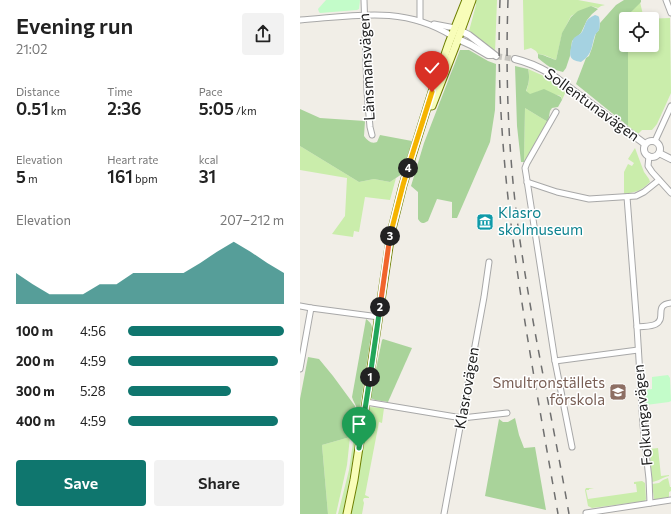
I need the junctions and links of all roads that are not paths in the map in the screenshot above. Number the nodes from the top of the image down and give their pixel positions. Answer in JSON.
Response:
{"nodes":[{"id":1,"x":364,"y":0,"type":"edge"},
{"id":2,"x":420,"y":0,"type":"edge"},
{"id":3,"x":466,"y":0,"type":"edge"},
{"id":4,"x":472,"y":0,"type":"edge"},
{"id":5,"x":666,"y":0,"type":"edge"},
{"id":6,"x":671,"y":13,"type":"edge"},
{"id":7,"x":364,"y":15,"type":"junction"},
{"id":8,"x":300,"y":20,"type":"edge"},
{"id":9,"x":420,"y":21,"type":"junction"},
{"id":10,"x":427,"y":23,"type":"junction"},
{"id":11,"x":458,"y":29,"type":"junction"},
{"id":12,"x":455,"y":37,"type":"junction"},
{"id":13,"x":515,"y":59,"type":"tunnel mouth"},
{"id":14,"x":671,"y":106,"type":"edge"},
{"id":15,"x":556,"y":112,"type":"dead end"},
{"id":16,"x":372,"y":135,"type":"dead end"},
{"id":17,"x":655,"y":141,"type":"junction"},
{"id":18,"x":645,"y":144,"type":"junction"},
{"id":19,"x":659,"y":152,"type":"junction"},
{"id":20,"x":649,"y":156,"type":"junction"},
{"id":21,"x":671,"y":159,"type":"edge"},
{"id":22,"x":659,"y":180,"type":"junction"},
{"id":23,"x":526,"y":182,"type":"junction"},
{"id":24,"x":671,"y":193,"type":"edge"},
{"id":25,"x":627,"y":197,"type":"junction"},
{"id":26,"x":488,"y":262,"type":"dead end"},
{"id":27,"x":671,"y":303,"type":"edge"},
{"id":28,"x":300,"y":306,"type":"edge"},
{"id":29,"x":311,"y":308,"type":"junction"},
{"id":30,"x":378,"y":318,"type":"junction"},
{"id":31,"x":637,"y":327,"type":"junction"},
{"id":32,"x":638,"y":350,"type":"junction"},
{"id":33,"x":555,"y":361,"type":"junction"},
{"id":34,"x":300,"y":369,"type":"edge"},
{"id":35,"x":366,"y":402,"type":"junction"},
{"id":36,"x":506,"y":413,"type":"dead end"},
{"id":37,"x":462,"y":418,"type":"junction"},
{"id":38,"x":572,"y":447,"type":"dead end"},
{"id":39,"x":671,"y":500,"type":"edge"},
{"id":40,"x":650,"y":503,"type":"junction"},
{"id":41,"x":586,"y":513,"type":"dead end"},
{"id":42,"x":347,"y":514,"type":"edge"},
{"id":43,"x":444,"y":514,"type":"edge"}],
"edges":[{"from":1,"to":7,"type":"street","name":"Länsmansvägen"},
{"from":2,"to":9,"type":"street"},
{"from":3,"to":11,"type":"main road"},
{"from":4,"to":11,"type":"main road"},
{"from":5,"to":6,"type":"street"},
{"from":7,"to":8,"type":"street"},
{"from":7,"to":9,"type":"street"},
{"from":7,"to":16,"type":"street","name":"Länsmansvägen"},
{"from":9,"to":10,"type":"street"},
{"from":10,"to":11,"type":"street"},
{"from":10,"to":12,"type":"street"},
{"from":11,"to":12,"type":"main road"},
{"from":11,"to":12,"type":"street"},
{"from":12,"to":30,"type":"main road"},
{"from":13,"to":18,"type":"street","name":"Sollentunavägen"},
{"from":14,"to":17,"type":"street"},
{"from":15,"to":23,"type":"street"},
{"from":17,"to":18,"type":"street","name":"Sollentunavägen"},
{"from":17,"to":19,"type":"street","name":"Sollentunavägen"},
{"from":18,"to":20,"type":"street","name":"Sollentunavägen"},
{"from":19,"to":20,"type":"street","name":"Sollentunavägen"},
{"from":19,"to":21,"type":"street"},
{"from":20,"to":22,"type":"street"},
{"from":22,"to":24,"type":"street"},
{"from":22,"to":25,"type":"street"},
{"from":23,"to":25,"type":"street"},
{"from":23,"to":33,"type":"street"},
{"from":25,"to":31,"type":"street","name":"Folkungavägen"},
{"from":26,"to":37,"type":"street","name":"Klasrovägen"},
{"from":27,"to":31,"type":"street"},
{"from":28,"to":29,"type":"street"},
{"from":29,"to":30,"type":"street"},
{"from":29,"to":34,"type":"street"},
{"from":30,"to":35,"type":"main road"},
{"from":31,"to":32,"type":"street","name":"Folkungavägen"},
{"from":32,"to":33,"type":"street"},
{"from":32,"to":40,"type":"street","name":"Folkungavägen"},
{"from":33,"to":38,"type":"street"},
{"from":35,"to":37,"type":"street"},
{"from":35,"to":42,"type":"main road"},
{"from":36,"to":37,"type":"street"},
{"from":37,"to":43,"type":"street","name":"Klasrovägen"},
{"from":39,"to":40,"type":"street"},
{"from":40,"to":41,"type":"street"}]}
